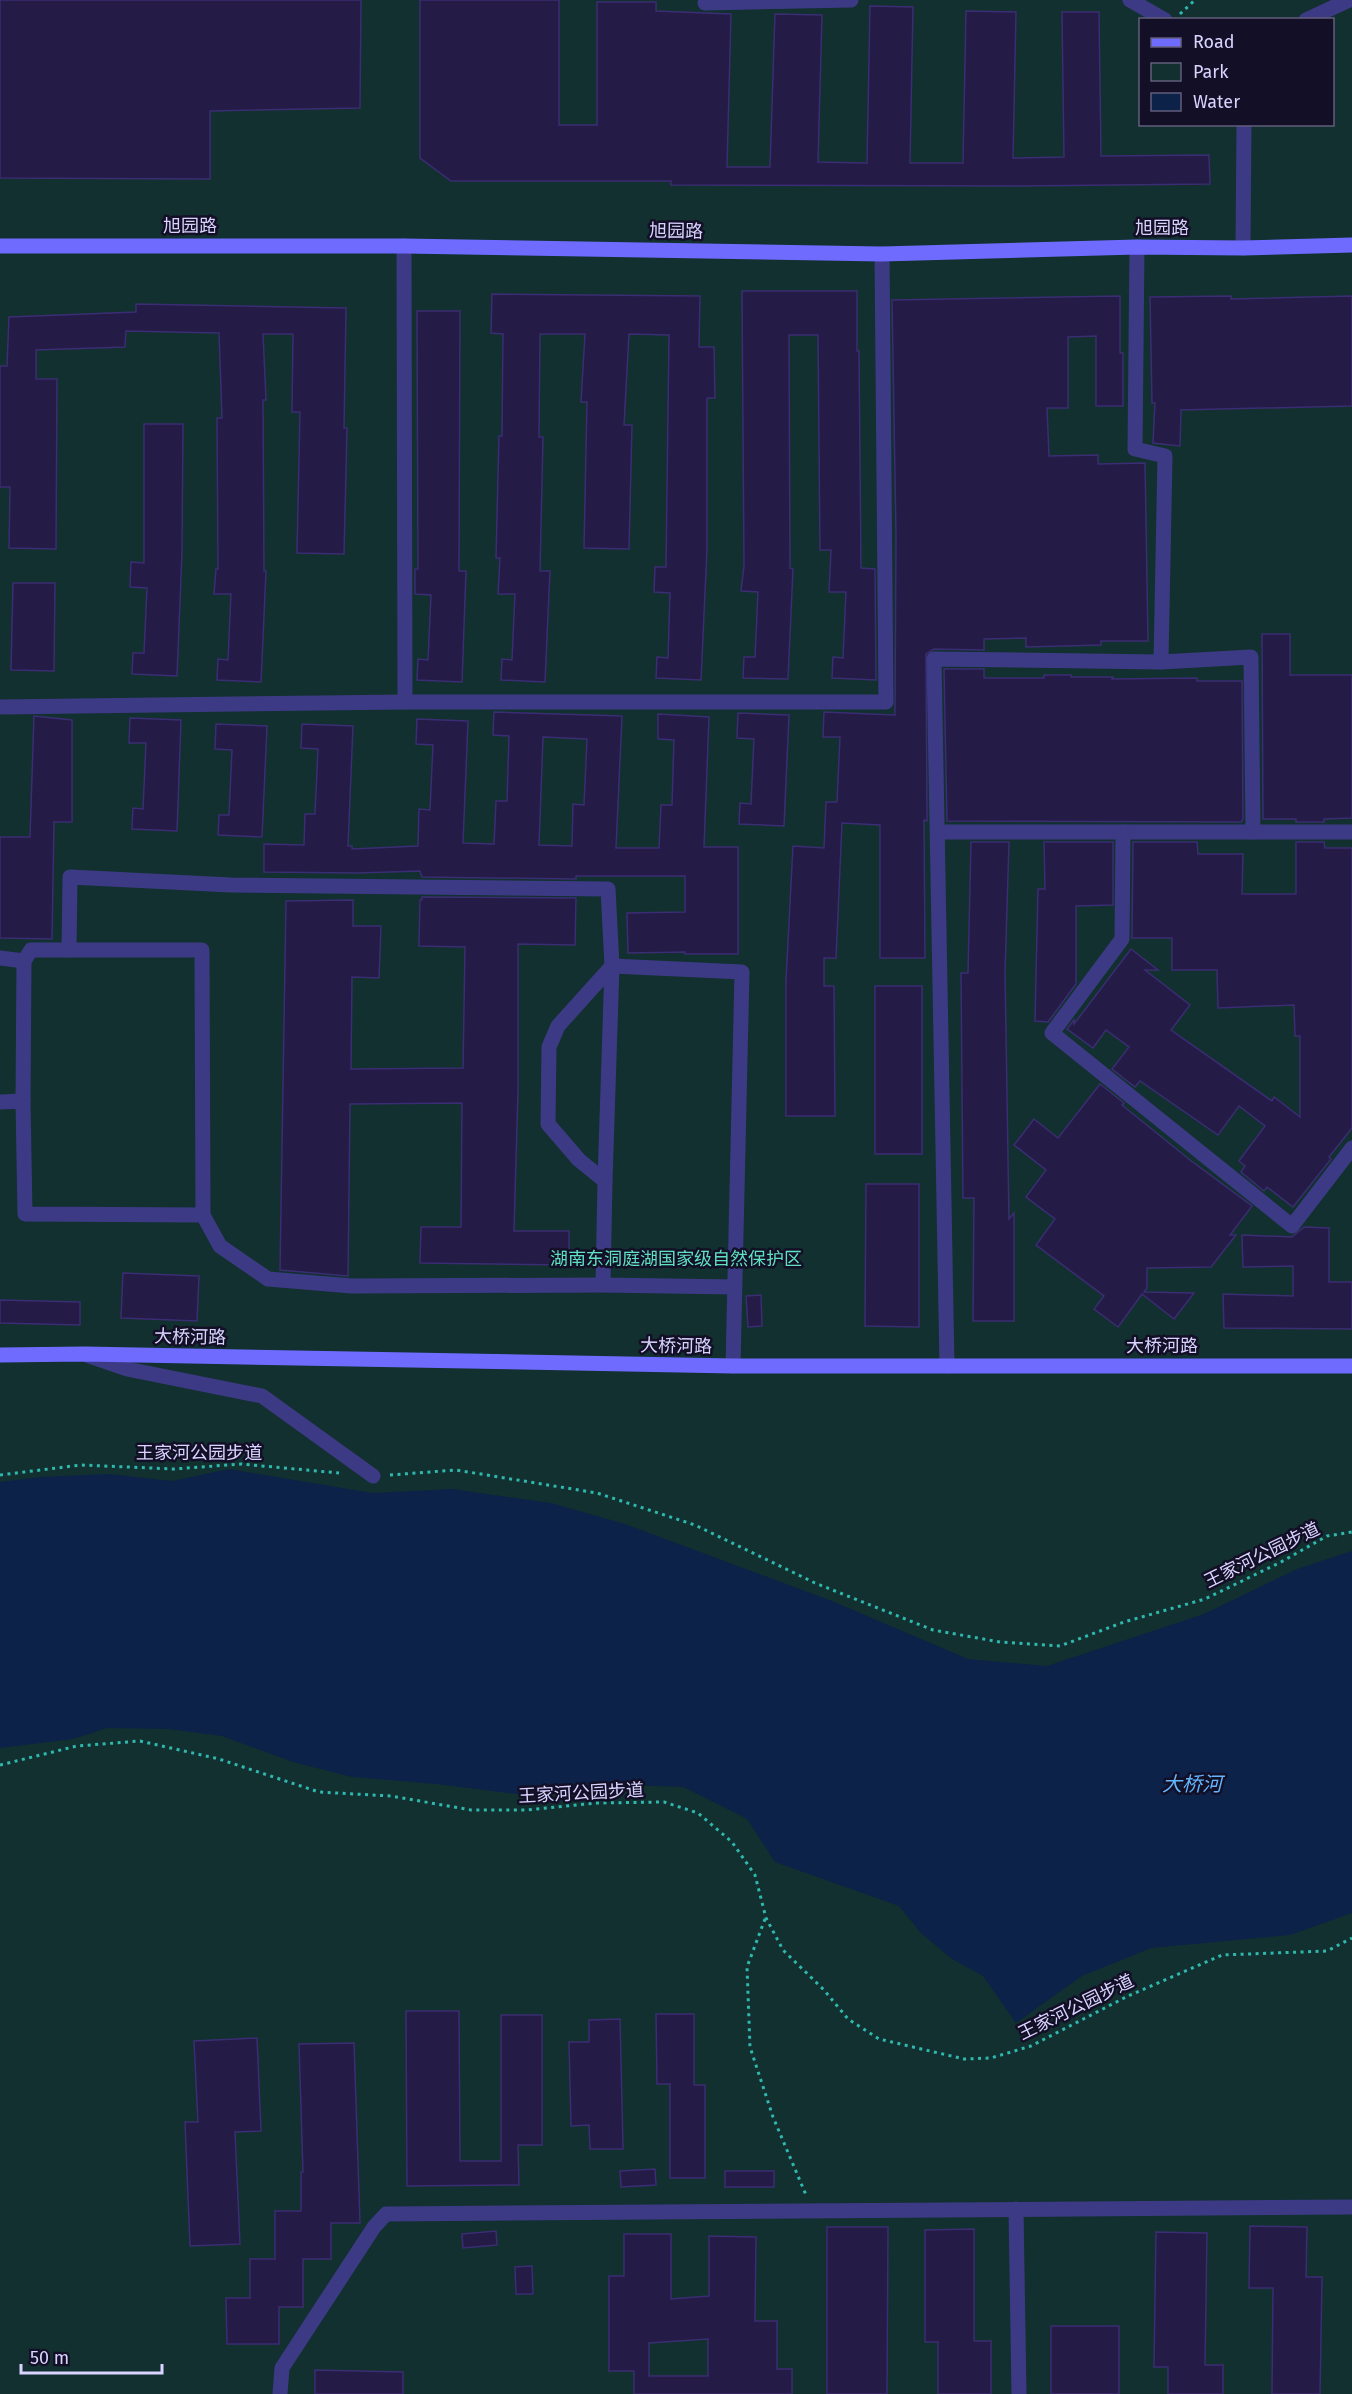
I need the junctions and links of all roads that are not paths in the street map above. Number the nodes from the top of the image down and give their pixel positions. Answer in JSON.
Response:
{"nodes":[{"id":1,"x":851,"y":0,"type":"edge"},
{"id":2,"x":1130,"y":0,"type":"edge"},
{"id":3,"x":1349,"y":0,"type":"edge"},
{"id":4,"x":745,"y":1,"type":"edge"},
{"id":5,"x":705,"y":3,"type":"dead end"},
{"id":6,"x":1171,"y":18,"type":"edge"},
{"id":7,"x":1310,"y":18,"type":"edge"},
{"id":8,"x":1244,"y":126,"type":"edge"},
{"id":9,"x":1352,"y":245,"type":"edge"},
{"id":10,"x":0,"y":246,"type":"edge"},
{"id":11,"x":404,"y":246,"type":"junction"},
{"id":12,"x":1137,"y":247,"type":"junction"},
{"id":13,"x":1243,"y":248,"type":"junction"},
{"id":14,"x":882,"y":254,"type":"junction"},
{"id":15,"x":1161,"y":662,"type":"junction"},
{"id":16,"x":405,"y":702,"type":"junction"},
{"id":17,"x":0,"y":707,"type":"edge"},
{"id":18,"x":938,"y":832,"type":"junction"},
{"id":19,"x":1123,"y":832,"type":"junction"},
{"id":20,"x":1253,"y":832,"type":"junction"},
{"id":21,"x":1352,"y":832,"type":"edge"},
{"id":22,"x":69,"y":950,"type":"junction"},
{"id":23,"x":0,"y":958,"type":"edge"},
{"id":24,"x":24,"y":961,"type":"junction"},
{"id":25,"x":612,"y":966,"type":"junction"},
{"id":26,"x":23,"y":1101,"type":"junction"},
{"id":27,"x":0,"y":1102,"type":"edge"},
{"id":28,"x":1352,"y":1148,"type":"edge"},
{"id":29,"x":605,"y":1181,"type":"junction"},
{"id":30,"x":203,"y":1215,"type":"junction"},
{"id":31,"x":603,"y":1285,"type":"junction"},
{"id":32,"x":735,"y":1287,"type":"junction"},
{"id":33,"x":85,"y":1354,"type":"junction"},
{"id":34,"x":0,"y":1355,"type":"edge"},
{"id":35,"x":733,"y":1366,"type":"junction"},
{"id":36,"x":947,"y":1366,"type":"junction"},
{"id":37,"x":1352,"y":1366,"type":"edge"},
{"id":38,"x":373,"y":1476,"type":"road end"},
{"id":39,"x":1352,"y":2207,"type":"edge"},
{"id":40,"x":1016,"y":2209,"type":"junction"},
{"id":41,"x":280,"y":2394,"type":"edge"},
{"id":42,"x":1018,"y":2394,"type":"edge"}],
"edges":[{"from":1,"to":4,"type":"street"},
{"from":2,"to":6,"type":"street"},
{"from":3,"to":7,"type":"street"},
{"from":4,"to":5,"type":"street"},
{"from":8,"to":13,"type":"street"},
{"from":9,"to":13,"type":"street","name":"旭园路"},
{"from":10,"to":11,"type":"street","name":"旭园路"},
{"from":11,"to":14,"type":"street","name":"旭园路"},
{"from":11,"to":16,"type":"street"},
{"from":12,"to":13,"type":"street","name":"旭园路"},
{"from":12,"to":14,"type":"street","name":"旭园路"},
{"from":12,"to":15,"type":"street"},
{"from":14,"to":16,"type":"street"},
{"from":15,"to":18,"type":"street"},
{"from":15,"to":20,"type":"street"},
{"from":16,"to":17,"type":"street"},
{"from":18,"to":19,"type":"street"},
{"from":18,"to":36,"type":"street"},
{"from":19,"to":20,"type":"street"},
{"from":19,"to":28,"type":"street"},
{"from":20,"to":21,"type":"street"},
{"from":22,"to":24,"type":"street"},
{"from":22,"to":25,"type":"street"},
{"from":22,"to":30,"type":"street"},
{"from":23,"to":24,"type":"street"},
{"from":24,"to":26,"type":"street"},
{"from":25,"to":29,"type":"street"},
{"from":25,"to":29,"type":"street"},
{"from":25,"to":32,"type":"street"},
{"from":26,"to":27,"type":"street"},
{"from":26,"to":30,"type":"street"},
{"from":29,"to":31,"type":"street"},
{"from":30,"to":31,"type":"street"},
{"from":31,"to":32,"type":"street"},
{"from":32,"to":35,"type":"street"},
{"from":33,"to":34,"type":"street","name":"大桥河路"},
{"from":33,"to":35,"type":"street","name":"大桥河路"},
{"from":33,"to":38,"type":"street"},
{"from":35,"to":36,"type":"street","name":"大桥河路"},
{"from":36,"to":37,"type":"street","name":"大桥河路"},
{"from":39,"to":40,"type":"street"},
{"from":40,"to":41,"type":"street"},
{"from":40,"to":42,"type":"street"}]}
